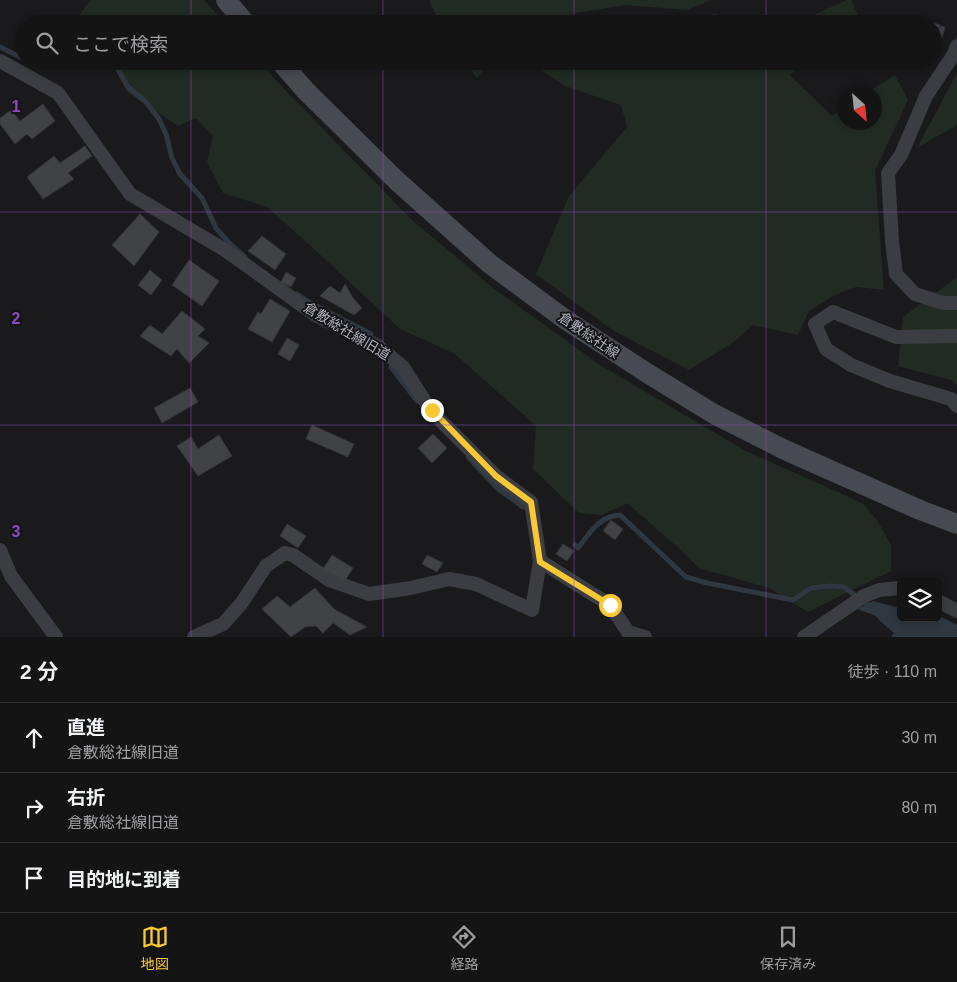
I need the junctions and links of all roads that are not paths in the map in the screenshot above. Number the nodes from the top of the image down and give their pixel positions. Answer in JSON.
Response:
{"nodes":[{"id":1,"x":226,"y":0,"type":"edge"},
{"id":2,"x":238,"y":15,"type":"edge"},
{"id":3,"x":957,"y":46,"type":"edge"},
{"id":4,"x":0,"y":61,"type":"edge"},
{"id":5,"x":15,"y":69,"type":"edge"},
{"id":6,"x":16,"y":70,"type":"edge"},
{"id":7,"x":288,"y":70,"type":"edge"},
{"id":8,"x":957,"y":303,"type":"edge"},
{"id":9,"x":957,"y":336,"type":"edge"},
{"id":10,"x":957,"y":406,"type":"edge"},
{"id":11,"x":957,"y":524,"type":"edge"},
{"id":12,"x":0,"y":550,"type":"edge"},
{"id":13,"x":540,"y":562,"type":"junction"},
{"id":14,"x":897,"y":588,"type":"edge"},
{"id":15,"x":942,"y":603,"type":"edge"},
{"id":16,"x":957,"y":611,"type":"edge"},
{"id":17,"x":629,"y":634,"type":"edge"},
{"id":18,"x":56,"y":637,"type":"edge"},
{"id":19,"x":194,"y":637,"type":"edge"},
{"id":20,"x":645,"y":637,"type":"edge"},
{"id":21,"x":804,"y":637,"type":"edge"}],
"edges":[{"from":1,"to":2,"type":"main road"},
{"from":3,"to":8,"type":"street"},
{"from":4,"to":5,"type":"street","name":"倉敷総社線旧道"},
{"from":6,"to":13,"type":"street","name":"倉敷総社線旧道"},
{"from":7,"to":11,"type":"main road","name":"倉敷総社線"},
{"from":9,"to":10,"type":"street"},
{"from":12,"to":18,"type":"street"},
{"from":13,"to":17,"type":"street"},
{"from":13,"to":19,"type":"street","name":"倉敷総社線旧道"},
{"from":14,"to":21,"type":"street"},
{"from":15,"to":16,"type":"street"},
{"from":17,"to":20,"type":"street"}]}
